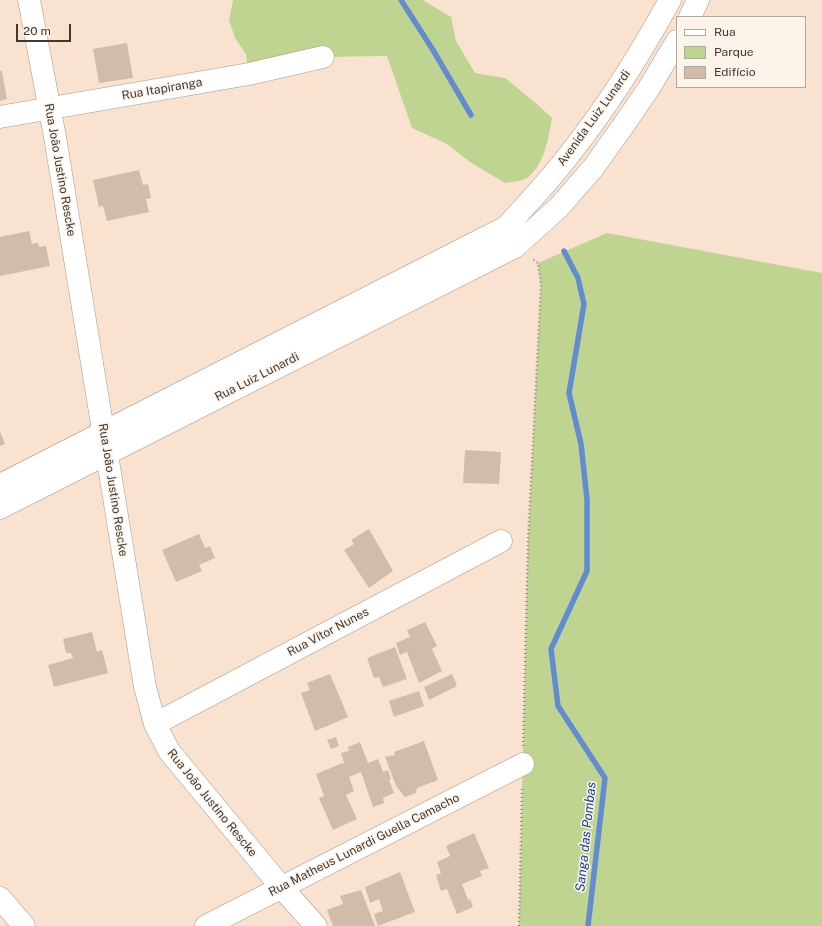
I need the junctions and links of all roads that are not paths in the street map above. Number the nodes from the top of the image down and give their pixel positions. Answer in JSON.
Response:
{"nodes":[{"id":1,"x":29,"y":0,"type":"edge"},
{"id":2,"x":670,"y":0,"type":"edge"},
{"id":3,"x":698,"y":0,"type":"edge"},
{"id":4,"x":690,"y":16,"type":"edge"},
{"id":5,"x":676,"y":43,"type":"edge"},
{"id":6,"x":323,"y":57,"type":"dead end"},
{"id":7,"x":50,"y":109,"type":"junction"},
{"id":8,"x":0,"y":117,"type":"edge"},
{"id":9,"x":506,"y":226,"type":"junction"},
{"id":10,"x":515,"y":247,"type":"junction"},
{"id":11,"x":103,"y":432,"type":"junction"},
{"id":12,"x":106,"y":454,"type":"junction"},
{"id":13,"x":0,"y":485,"type":"edge"},
{"id":14,"x":0,"y":508,"type":"edge"},
{"id":15,"x":501,"y":540,"type":"dead end"},
{"id":16,"x":155,"y":724,"type":"junction"},
{"id":17,"x":522,"y":764,"type":"road end"},
{"id":18,"x":282,"y":888,"type":"junction"},
{"id":19,"x":0,"y":898,"type":"edge"},
{"id":20,"x":24,"y":926,"type":"edge"},
{"id":21,"x":206,"y":926,"type":"edge"},
{"id":22,"x":316,"y":926,"type":"edge"}],
"edges":[{"from":1,"to":7,"type":"street","name":"Rua João Justino Rescke"},
{"from":2,"to":9,"type":"street","name":"Avenida Luiz Lunardi"},
{"from":3,"to":4,"type":"street"},
{"from":5,"to":10,"type":"street"},
{"from":6,"to":7,"type":"street","name":"Rua Itapiranga"},
{"from":7,"to":8,"type":"street","name":"Rua Itapiranga"},
{"from":7,"to":11,"type":"street","name":"Rua João Justino Rescke"},
{"from":9,"to":10,"type":"street"},
{"from":9,"to":11,"type":"street","name":"Rua Luiz Lunardi"},
{"from":10,"to":12,"type":"street","name":"Rua Luiz Lunardi"},
{"from":11,"to":12,"type":"street","name":"Rua João Justino Rescke"},
{"from":11,"to":13,"type":"street","name":"Rua Luiz Lunardi"},
{"from":12,"to":14,"type":"street","name":"Rua Luiz Lunardi"},
{"from":12,"to":16,"type":"street","name":"Rua João Justino Rescke"},
{"from":15,"to":16,"type":"street","name":"Rua Vítor Nunes"},
{"from":16,"to":18,"type":"street","name":"Rua João Justino Rescke"},
{"from":17,"to":18,"type":"street","name":"Rua Matheus Lunardi Guella Camacho"},
{"from":18,"to":21,"type":"street","name":"Rua Matheus Lunardi Guella Camacho"},
{"from":18,"to":22,"type":"street","name":"Rua João Justino Rescke"},
{"from":19,"to":20,"type":"street"}]}
